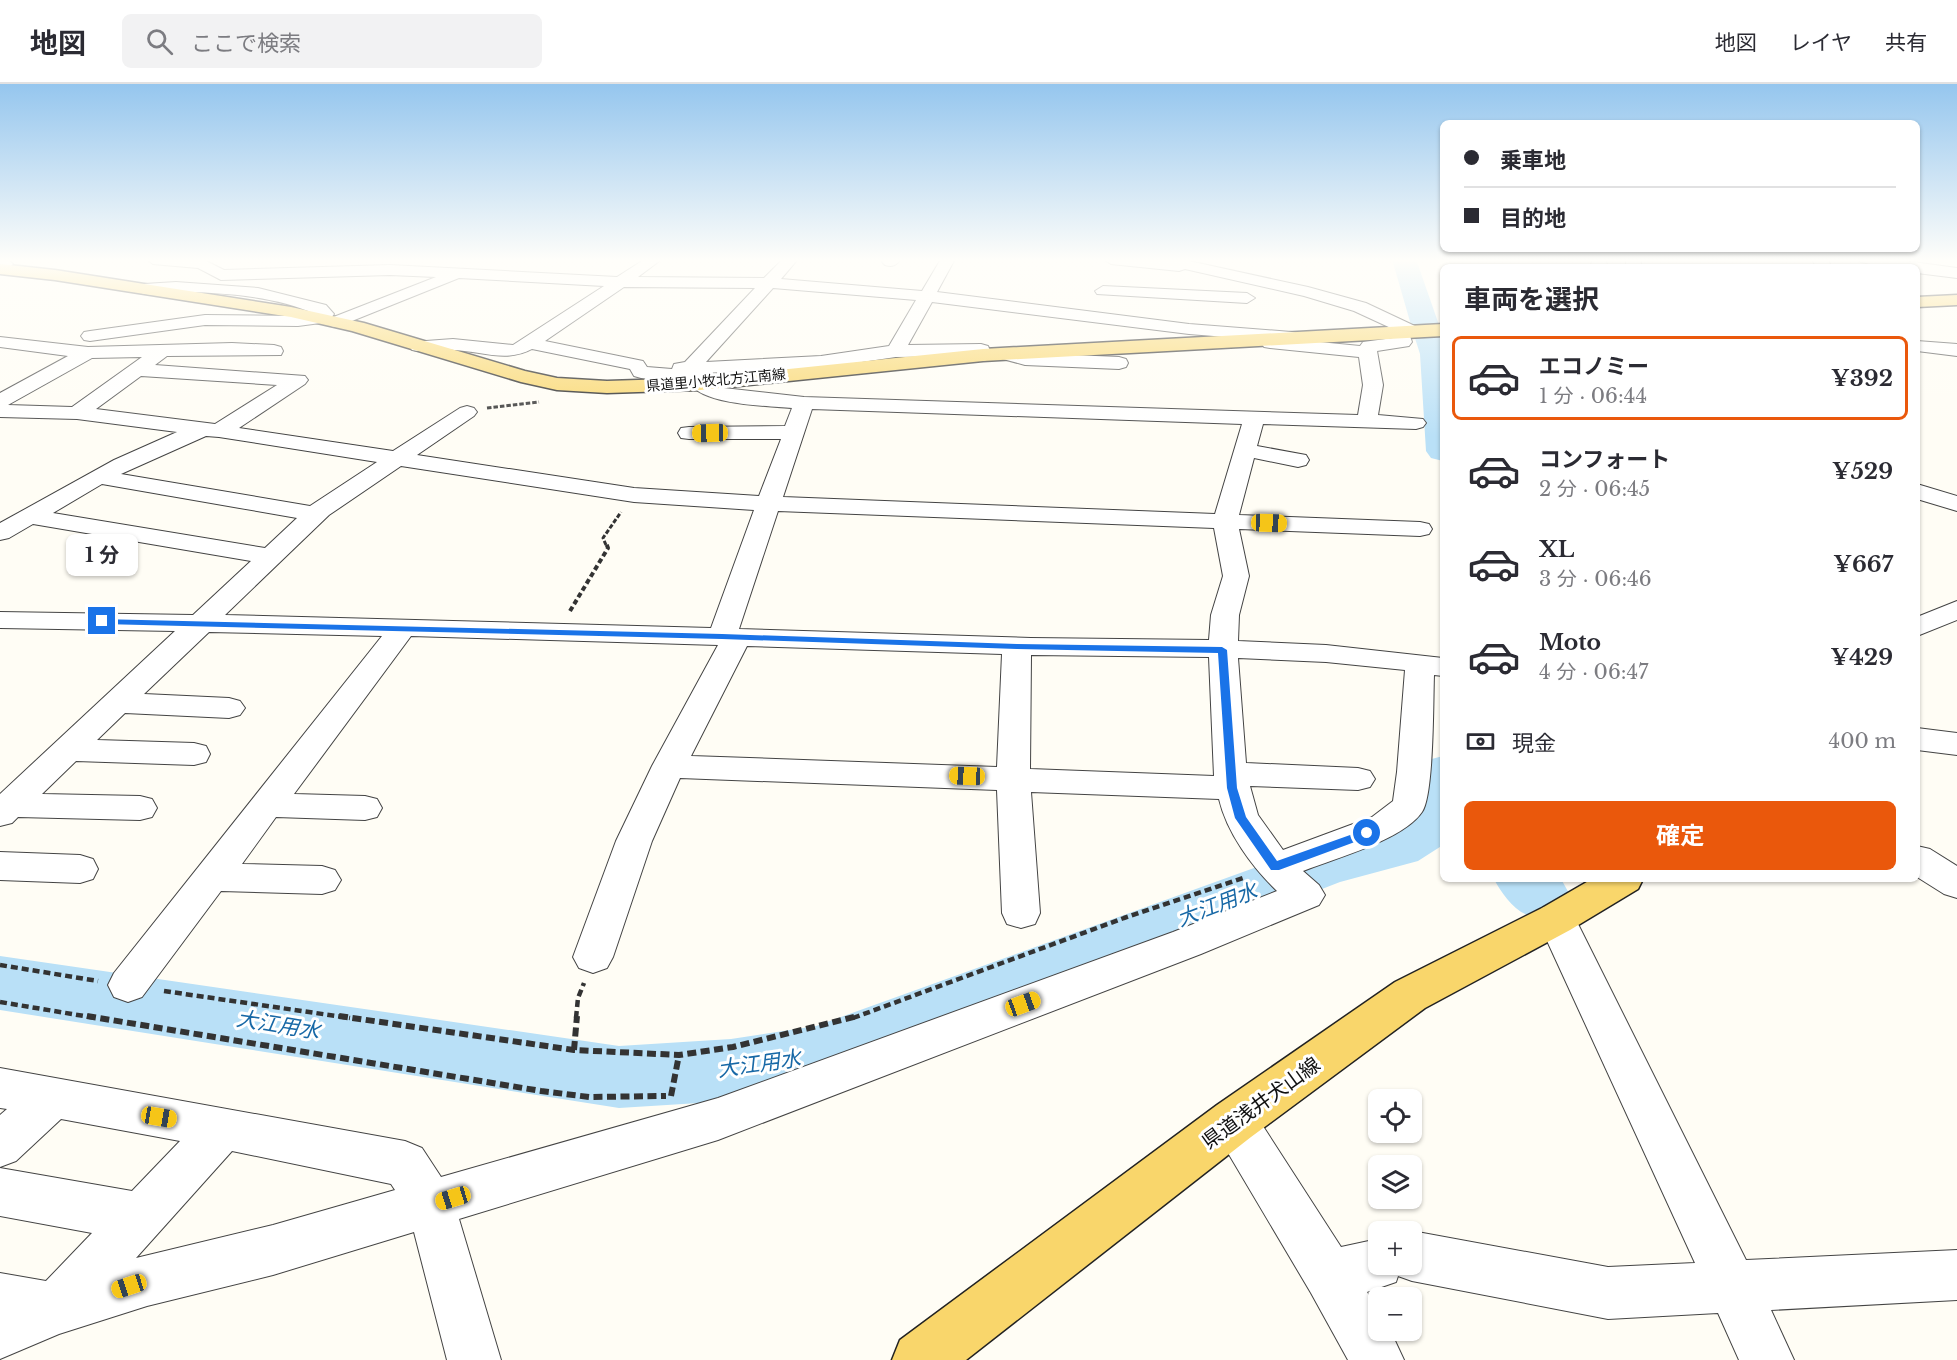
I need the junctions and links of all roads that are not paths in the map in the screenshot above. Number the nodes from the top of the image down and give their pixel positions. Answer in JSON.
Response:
{"nodes":[{"id":1,"x":222,"y":319,"type":"joint"},
{"id":2,"x":322,"y":319,"type":"edge"},
{"id":3,"x":334,"y":319,"type":"edge"},
{"id":4,"x":567,"y":319,"type":"edge"},
{"id":5,"x":740,"y":319,"type":"edge"},
{"id":6,"x":914,"y":319,"type":"edge"},
{"id":7,"x":1094,"y":319,"type":"edge"},
{"id":8,"x":1097,"y":319,"type":"joint"},
{"id":9,"x":1382,"y":319,"type":"edge"},
{"id":10,"x":330,"y":320,"type":"junction"},
{"id":11,"x":1115,"y":320,"type":"junction"},
{"id":12,"x":1440,"y":330,"type":"edge"},
{"id":13,"x":1405,"y":331,"type":"junction"},
{"id":14,"x":0,"y":342,"type":"edge"},
{"id":15,"x":529,"y":343,"type":"junction"},
{"id":16,"x":1199,"y":343,"type":"junction"},
{"id":17,"x":418,"y":345,"type":"junction"},
{"id":18,"x":1302,"y":346,"type":"junction"},
{"id":19,"x":1920,"y":346,"type":"edge"},
{"id":20,"x":40,"y":347,"type":"junction"},
{"id":21,"x":1957,"y":350,"type":"edge"},
{"id":22,"x":163,"y":351,"type":"junction"},
{"id":23,"x":274,"y":351,"type":"dead end"},
{"id":24,"x":896,"y":351,"type":"junction"},
{"id":25,"x":1055,"y":351,"type":"junction"},
{"id":26,"x":1367,"y":352,"type":"junction"},
{"id":27,"x":88,"y":353,"type":"junction"},
{"id":28,"x":1006,"y":354,"type":"junction"},
{"id":29,"x":982,"y":355,"type":"junction"},
{"id":30,"x":0,"y":356,"type":"edge"},
{"id":31,"x":1119,"y":363,"type":"dead end"},
{"id":32,"x":138,"y":370,"type":"junction"},
{"id":33,"x":695,"y":376,"type":"junction"},
{"id":34,"x":0,"y":401,"type":"edge"},
{"id":35,"x":804,"y":403,"type":"junction"},
{"id":36,"x":0,"y":411,"type":"edge"},
{"id":37,"x":467,"y":412,"type":"dead end"},
{"id":38,"x":77,"y":413,"type":"junction"},
{"id":39,"x":1254,"y":419,"type":"junction"},
{"id":40,"x":1367,"y":422,"type":"junction"},
{"id":41,"x":1416,"y":423,"type":"dead end"},
{"id":42,"x":212,"y":430,"type":"junction"},
{"id":43,"x":794,"y":432,"type":"junction"},
{"id":44,"x":688,"y":433,"type":"dead end"},
{"id":45,"x":1245,"y":450,"type":"junction"},
{"id":46,"x":399,"y":459,"type":"junction"},
{"id":47,"x":1298,"y":460,"type":"dead end"},
{"id":48,"x":98,"y":477,"type":"junction"},
{"id":49,"x":1920,"y":492,"type":"edge"},
{"id":50,"x":769,"y":504,"type":"junction"},
{"id":51,"x":1957,"y":504,"type":"edge"},
{"id":52,"x":315,"y":514,"type":"junction"},
{"id":53,"x":29,"y":516,"type":"junction"},
{"id":54,"x":1225,"y":521,"type":"junction"},
{"id":55,"x":1420,"y":529,"type":"dead end"},
{"id":56,"x":0,"y":533,"type":"edge"},
{"id":57,"x":269,"y":556,"type":"junction"},
{"id":58,"x":0,"y":620,"type":"edge"},
{"id":59,"x":199,"y":624,"type":"junction"},
{"id":60,"x":402,"y":629,"type":"junction"},
{"id":61,"x":730,"y":637,"type":"junction"},
{"id":62,"x":1017,"y":647,"type":"junction"},
{"id":63,"x":1222,"y":650,"type":"junction"},
{"id":64,"x":1429,"y":664,"type":"edge"},
{"id":65,"x":117,"y":703,"type":"junction"},
{"id":66,"x":229,"y":708,"type":"dead end"},
{"id":67,"x":1920,"y":739,"type":"edge"},
{"id":68,"x":1957,"y":744,"type":"edge"},
{"id":69,"x":69,"y":750,"type":"junction"},
{"id":70,"x":194,"y":754,"type":"dead end"},
{"id":71,"x":669,"y":766,"type":"junction"},
{"id":72,"x":1013,"y":778,"type":"junction"},
{"id":73,"x":1358,"y":779,"type":"dead end"},
{"id":74,"x":1231,"y":781,"type":"junction"},
{"id":75,"x":267,"y":805,"type":"junction"},
{"id":76,"x":140,"y":808,"type":"dead end"},
{"id":77,"x":365,"y":808,"type":"dead end"},
{"id":78,"x":6,"y":810,"type":"edge"},
{"id":79,"x":1920,"y":861,"type":"edge"},
{"id":80,"x":0,"y":866,"type":"edge"},
{"id":81,"x":80,"y":869,"type":"dead end"},
{"id":82,"x":211,"y":878,"type":"junction"},
{"id":83,"x":1288,"y":879,"type":"junction"},
{"id":84,"x":322,"y":880,"type":"dead end"},
{"id":85,"x":1618,"y":882,"type":"edge"},
{"id":86,"x":1957,"y":884,"type":"edge"},
{"id":87,"x":1021,"y":913,"type":"dead end"},
{"id":88,"x":1556,"y":919,"type":"junction"},
{"id":89,"x":592,"y":957,"type":"road end"},
{"id":90,"x":128,"y":985,"type":"road end"},
{"id":91,"x":0,"y":1088,"type":"edge"},
{"id":92,"x":53,"y":1098,"type":"junction"},
{"id":93,"x":1234,"y":1121,"type":"junction"},
{"id":94,"x":223,"y":1128,"type":"junction"},
{"id":95,"x":0,"y":1145,"type":"edge"},
{"id":96,"x":0,"y":1192,"type":"edge"},
{"id":97,"x":431,"y":1205,"type":"junction"},
{"id":98,"x":141,"y":1217,"type":"junction"},
{"id":99,"x":1422,"y":1258,"type":"edge"},
{"id":100,"x":1368,"y":1266,"type":"edge"},
{"id":101,"x":1329,"y":1275,"type":"junction"},
{"id":102,"x":1957,"y":1275,"type":"edge"},
{"id":103,"x":1732,"y":1286,"type":"junction"},
{"id":104,"x":0,"y":1299,"type":"edge"},
{"id":105,"x":56,"y":1310,"type":"junction"},
{"id":106,"x":0,"y":1333,"type":"edge"},
{"id":107,"x":474,"y":1360,"type":"edge"},
{"id":108,"x":920,"y":1360,"type":"edge"},
{"id":109,"x":1377,"y":1360,"type":"edge"},
{"id":110,"x":1767,"y":1360,"type":"edge"}],
"edges":[{"from":1,"to":10,"type":"street"},
{"from":1,"to":20,"type":"street"},
{"from":2,"to":10,"type":"main road","name":"県道里小牧北方江南線"},
{"from":3,"to":10,"type":"street"},
{"from":4,"to":15,"type":"street"},
{"from":5,"to":33,"type":"street"},
{"from":6,"to":24,"type":"street"},
{"from":7,"to":8,"type":"street"},
{"from":8,"to":11,"type":"street"},
{"from":9,"to":13,"type":"street"},
{"from":10,"to":17,"type":"main road","name":"県道里小牧北方江南線"},
{"from":11,"to":16,"type":"street"},
{"from":11,"to":25,"type":"street"},
{"from":12,"to":13,"type":"main road","name":"県道里小牧北方江南線"},
{"from":13,"to":18,"type":"main road","name":"県道里小牧北方江南線"},
{"from":13,"to":26,"type":"street"},
{"from":14,"to":20,"type":"street"},
{"from":15,"to":17,"type":"street"},
{"from":15,"to":33,"type":"street"},
{"from":16,"to":18,"type":"street"},
{"from":16,"to":18,"type":"main road","name":"県道里小牧北方江南線"},
{"from":16,"to":25,"type":"main road","name":"県道里小牧北方江南線"},
{"from":17,"to":33,"type":"main road","name":"県道里小牧北方江南線"},
{"from":18,"to":26,"type":"street"},
{"from":19,"to":21,"type":"street"},
{"from":20,"to":27,"type":"street"},
{"from":20,"to":30,"type":"street"},
{"from":22,"to":23,"type":"street"},
{"from":22,"to":27,"type":"street"},
{"from":22,"to":32,"type":"street"},
{"from":24,"to":29,"type":"street"},
{"from":24,"to":33,"type":"street"},
{"from":25,"to":28,"type":"main road","name":"県道里小牧北方江南線"},
{"from":26,"to":40,"type":"street"},
{"from":27,"to":34,"type":"street"},
{"from":28,"to":29,"type":"main road","name":"県道里小牧北方江南線"},
{"from":28,"to":31,"type":"street"},
{"from":29,"to":33,"type":"main road","name":"県道里小牧北方江南線"},
{"from":32,"to":38,"type":"street"},
{"from":32,"to":42,"type":"street"},
{"from":33,"to":35,"type":"street"},
{"from":35,"to":39,"type":"street"},
{"from":35,"to":43,"type":"street"},
{"from":36,"to":38,"type":"street"},
{"from":37,"to":46,"type":"street"},
{"from":38,"to":42,"type":"street"},
{"from":39,"to":40,"type":"street"},
{"from":39,"to":45,"type":"street"},
{"from":40,"to":41,"type":"street"},
{"from":42,"to":46,"type":"street"},
{"from":42,"to":48,"type":"street"},
{"from":43,"to":44,"type":"street"},
{"from":43,"to":50,"type":"street"},
{"from":45,"to":47,"type":"street"},
{"from":45,"to":54,"type":"street"},
{"from":46,"to":50,"type":"street"},
{"from":46,"to":52,"type":"street"},
{"from":48,"to":52,"type":"street"},
{"from":48,"to":53,"type":"street"},
{"from":49,"to":51,"type":"street"},
{"from":50,"to":54,"type":"street"},
{"from":50,"to":61,"type":"street"},
{"from":52,"to":57,"type":"street"},
{"from":53,"to":56,"type":"street"},
{"from":53,"to":57,"type":"street"},
{"from":54,"to":55,"type":"street"},
{"from":54,"to":63,"type":"street"},
{"from":57,"to":59,"type":"street"},
{"from":58,"to":59,"type":"street"},
{"from":59,"to":60,"type":"street"},
{"from":59,"to":65,"type":"street"},
{"from":60,"to":61,"type":"street"},
{"from":60,"to":75,"type":"street"},
{"from":61,"to":62,"type":"street"},
{"from":61,"to":71,"type":"street"},
{"from":62,"to":63,"type":"street"},
{"from":62,"to":72,"type":"street"},
{"from":63,"to":64,"type":"street"},
{"from":63,"to":74,"type":"street"},
{"from":64,"to":83,"type":"street"},
{"from":65,"to":66,"type":"street"},
{"from":65,"to":69,"type":"street"},
{"from":67,"to":68,"type":"street"},
{"from":69,"to":70,"type":"street"},
{"from":69,"to":78,"type":"street"},
{"from":71,"to":72,"type":"street"},
{"from":71,"to":89,"type":"street"},
{"from":72,"to":74,"type":"street"},
{"from":72,"to":87,"type":"street"},
{"from":73,"to":74,"type":"street"},
{"from":74,"to":83,"type":"street"},
{"from":75,"to":77,"type":"street"},
{"from":75,"to":82,"type":"street"},
{"from":76,"to":78,"type":"street"},
{"from":79,"to":86,"type":"street"},
{"from":80,"to":81,"type":"street"},
{"from":82,"to":84,"type":"street"},
{"from":82,"to":90,"type":"street"},
{"from":83,"to":97,"type":"street"},
{"from":85,"to":88,"type":"main road","name":"県道浅井犬山線"},
{"from":88,"to":93,"type":"main road","name":"県道浅井犬山線"},
{"from":88,"to":103,"type":"street"},
{"from":91,"to":92,"type":"street"},
{"from":92,"to":94,"type":"street"},
{"from":92,"to":95,"type":"street"},
{"from":93,"to":101,"type":"street"},
{"from":93,"to":108,"type":"main road","name":"県道浅井犬山線"},
{"from":94,"to":97,"type":"street"},
{"from":94,"to":98,"type":"street"},
{"from":96,"to":98,"type":"street"},
{"from":97,"to":105,"type":"street"},
{"from":97,"to":107,"type":"street"},
{"from":98,"to":105,"type":"street"},
{"from":99,"to":103,"type":"street"},
{"from":100,"to":101,"type":"street"},
{"from":101,"to":109,"type":"street"},
{"from":102,"to":103,"type":"street"},
{"from":103,"to":110,"type":"street"},
{"from":104,"to":105,"type":"street"},
{"from":105,"to":106,"type":"street"}]}
